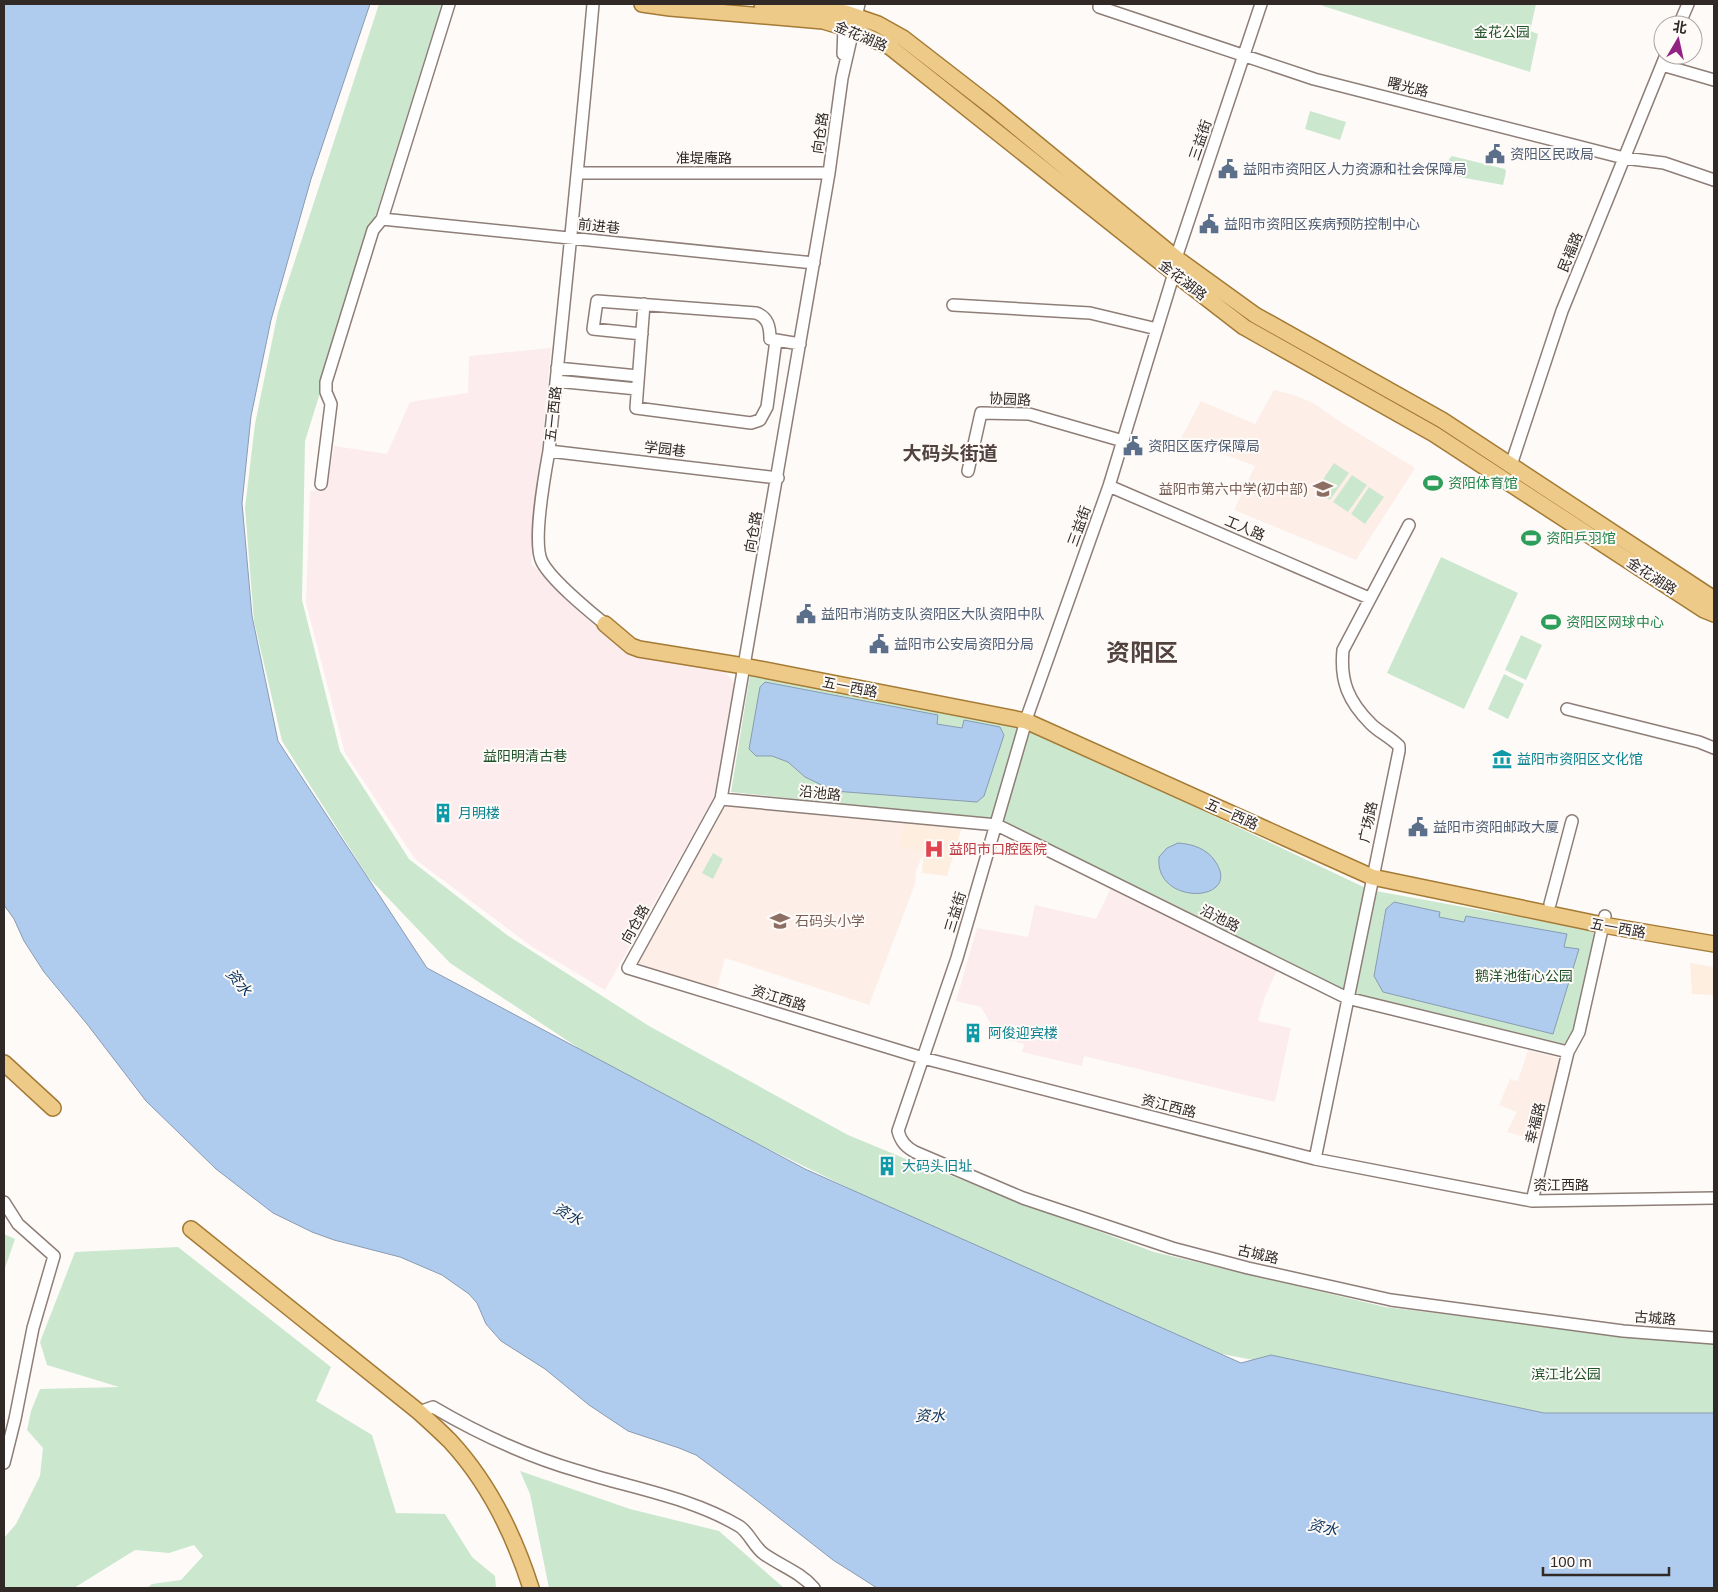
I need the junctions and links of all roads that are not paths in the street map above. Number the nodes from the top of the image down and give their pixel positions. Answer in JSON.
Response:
{"nodes":[{"id":1,"x":449,"y":4,"type":"edge"},
{"id":2,"x":593,"y":4,"type":"edge"},
{"id":3,"x":642,"y":4,"type":"edge"},
{"id":4,"x":762,"y":4,"type":"edge"},
{"id":5,"x":1261,"y":4,"type":"edge"},
{"id":6,"x":1099,"y":7,"type":"dead end"},
{"id":7,"x":851,"y":16,"type":"edge"},
{"id":8,"x":1243,"y":56,"type":"junction"},
{"id":9,"x":1662,"y":65,"type":"edge"},
{"id":10,"x":1676,"y":65,"type":"edge"},
{"id":11,"x":1714,"y":80,"type":"edge"},
{"id":12,"x":1624,"y":158,"type":"junction"},
{"id":13,"x":578,"y":173,"type":"junction"},
{"id":14,"x":829,"y":173,"type":"junction"},
{"id":15,"x":1714,"y":180,"type":"edge"},
{"id":16,"x":382,"y":218,"type":"junction"},
{"id":17,"x":570,"y":238,"type":"junction"},
{"id":18,"x":1176,"y":258,"type":"junction"},
{"id":19,"x":814,"y":263,"type":"junction"},
{"id":20,"x":1174,"y":273,"type":"junction"},
{"id":21,"x":644,"y":304,"type":"junction"},
{"id":22,"x":953,"y":305,"type":"dead end"},
{"id":23,"x":1157,"y":329,"type":"junction"},
{"id":24,"x":642,"y":334,"type":"junction"},
{"id":25,"x":776,"y":340,"type":"junction"},
{"id":26,"x":800,"y":344,"type":"junction"},
{"id":27,"x":558,"y":368,"type":"junction"},
{"id":28,"x":638,"y":376,"type":"junction"},
{"id":29,"x":556,"y":381,"type":"junction"},
{"id":30,"x":637,"y":389,"type":"junction"},
{"id":31,"x":1123,"y":441,"type":"junction"},
{"id":32,"x":549,"y":451,"type":"junction"},
{"id":33,"x":1511,"y":465,"type":"junction"},
{"id":34,"x":968,"y":471,"type":"dead end"},
{"id":35,"x":778,"y":478,"type":"junction"},
{"id":36,"x":321,"y":484,"type":"dead end"},
{"id":37,"x":1109,"y":486,"type":"junction"},
{"id":38,"x":1409,"y":524,"type":"dead end"},
{"id":39,"x":1369,"y":598,"type":"junction"},
{"id":40,"x":1714,"y":599,"type":"edge"},
{"id":41,"x":1714,"y":614,"type":"edge"},
{"id":42,"x":606,"y":624,"type":"joint"},
{"id":43,"x":745,"y":662,"type":"junction"},
{"id":44,"x":1567,"y":708,"type":"dead end"},
{"id":45,"x":1027,"y":718,"type":"junction"},
{"id":46,"x":1714,"y":748,"type":"edge"},
{"id":47,"x":721,"y":799,"type":"junction"},
{"id":48,"x":1572,"y":820,"type":"dead end"},
{"id":49,"x":997,"y":826,"type":"junction"},
{"id":50,"x":1373,"y":872,"type":"junction"},
{"id":51,"x":1550,"y":904,"type":"junction"},
{"id":52,"x":1604,"y":921,"type":"junction"},
{"id":53,"x":1714,"y":934,"type":"edge"},
{"id":54,"x":1714,"y":944,"type":"edge"},
{"id":55,"x":628,"y":968,"type":"joint"},
{"id":56,"x":1347,"y":998,"type":"junction"},
{"id":57,"x":1568,"y":1052,"type":"junction"},
{"id":58,"x":923,"y":1058,"type":"junction"},
{"id":59,"x":4,"y":1063,"type":"edge"},
{"id":60,"x":53,"y":1108,"type":"dead end"},
{"id":61,"x":1315,"y":1159,"type":"junction"},
{"id":62,"x":1714,"y":1198,"type":"edge"},
{"id":63,"x":1532,"y":1201,"type":"junction"},
{"id":64,"x":4,"y":1202,"type":"edge"},
{"id":65,"x":191,"y":1229,"type":"dead end"},
{"id":66,"x":1714,"y":1338,"type":"edge"},
{"id":67,"x":419,"y":1412,"type":"junction"},
{"id":68,"x":4,"y":1463,"type":"edge"},
{"id":69,"x":531,"y":1588,"type":"edge"},
{"id":70,"x":814,"y":1588,"type":"edge"}],
"edges":[{"from":1,"to":16,"type":"street"},
{"from":2,"to":13,"type":"street","name":"五一西路"},
{"from":3,"to":7,"type":"main road","name":"金花湖路"},
{"from":4,"to":7,"type":"main road"},
{"from":5,"to":8,"type":"street","name":"三益街"},
{"from":6,"to":8,"type":"street","name":"曙光路"},
{"from":7,"to":14,"type":"street","name":"向仓路"},
{"from":7,"to":18,"type":"main road"},
{"from":7,"to":20,"type":"main road","name":"金花湖路"},
{"from":8,"to":12,"type":"street","name":"曙光路"},
{"from":8,"to":18,"type":"street","name":"三益街"},
{"from":9,"to":12,"type":"street","name":"民福路"},
{"from":10,"to":11,"type":"street"},
{"from":12,"to":15,"type":"street","name":"曙光路"},
{"from":12,"to":33,"type":"street","name":"民福路"},
{"from":13,"to":14,"type":"street","name":"准堤庵路"},
{"from":13,"to":17,"type":"street","name":"五一西路"},
{"from":14,"to":19,"type":"street","name":"向仓路"},
{"from":16,"to":17,"type":"street","name":"前进巷"},
{"from":16,"to":36,"type":"street"},
{"from":17,"to":19,"type":"street","name":"前进巷"},
{"from":17,"to":27,"type":"street","name":"五一西路"},
{"from":18,"to":20,"type":"street","name":"三益街"},
{"from":18,"to":33,"type":"main road"},
{"from":19,"to":26,"type":"street","name":"向仓路"},
{"from":20,"to":23,"type":"street","name":"三益街"},
{"from":20,"to":41,"type":"main road","name":"金花湖路"},
{"from":21,"to":24,"type":"street"},
{"from":21,"to":24,"type":"street"},
{"from":21,"to":25,"type":"street"},
{"from":22,"to":23,"type":"street"},
{"from":23,"to":31,"type":"street","name":"三益街"},
{"from":24,"to":28,"type":"street"},
{"from":25,"to":26,"type":"street"},
{"from":25,"to":30,"type":"street"},
{"from":26,"to":35,"type":"street","name":"向仓路"},
{"from":27,"to":28,"type":"street"},
{"from":27,"to":29,"type":"street","name":"五一西路"},
{"from":28,"to":30,"type":"street"},
{"from":29,"to":30,"type":"street"},
{"from":29,"to":32,"type":"street","name":"五一西路"},
{"from":31,"to":34,"type":"street","name":"协园路"},
{"from":31,"to":37,"type":"street","name":"三益街"},
{"from":32,"to":35,"type":"street","name":"学园巷"},
{"from":32,"to":42,"type":"street","name":"五一西路"},
{"from":33,"to":40,"type":"main road"},
{"from":35,"to":43,"type":"street","name":"向仓路"},
{"from":37,"to":39,"type":"street","name":"工人路"},
{"from":37,"to":45,"type":"street","name":"三益街"},
{"from":38,"to":39,"type":"street","name":"广场路"},
{"from":39,"to":50,"type":"street","name":"广场路"},
{"from":42,"to":43,"type":"main road","name":"五一西路"},
{"from":43,"to":45,"type":"main road","name":"五一西路"},
{"from":43,"to":47,"type":"street","name":"向仓路"},
{"from":44,"to":46,"type":"street"},
{"from":45,"to":49,"type":"street","name":"三益街"},
{"from":45,"to":50,"type":"main road","name":"五一西路"},
{"from":47,"to":49,"type":"street","name":"沿池路"},
{"from":47,"to":55,"type":"street","name":"向仓路"},
{"from":48,"to":51,"type":"street"},
{"from":49,"to":56,"type":"street","name":"沿池路"},
{"from":49,"to":58,"type":"street","name":"三益街"},
{"from":50,"to":51,"type":"main road"},
{"from":50,"to":52,"type":"main road","name":"五一西路"},
{"from":50,"to":56,"type":"street","name":"广场路"},
{"from":51,"to":52,"type":"main road"},
{"from":52,"to":53,"type":"main road"},
{"from":52,"to":54,"type":"main road","name":"五一西路"},
{"from":52,"to":57,"type":"street"},
{"from":55,"to":58,"type":"street","name":"资江西路"},
{"from":56,"to":57,"type":"street","name":"沿池路"},
{"from":56,"to":61,"type":"street","name":"广场路"},
{"from":57,"to":63,"type":"street","name":"幸福路"},
{"from":58,"to":61,"type":"street","name":"资江西路"},
{"from":58,"to":66,"type":"street","name":"古城路"},
{"from":59,"to":60,"type":"main road"},
{"from":61,"to":63,"type":"street","name":"资江西路"},
{"from":62,"to":63,"type":"street","name":"资江西路"},
{"from":64,"to":68,"type":"street"},
{"from":65,"to":67,"type":"main road"},
{"from":67,"to":69,"type":"main road"},
{"from":67,"to":70,"type":"street"}]}
